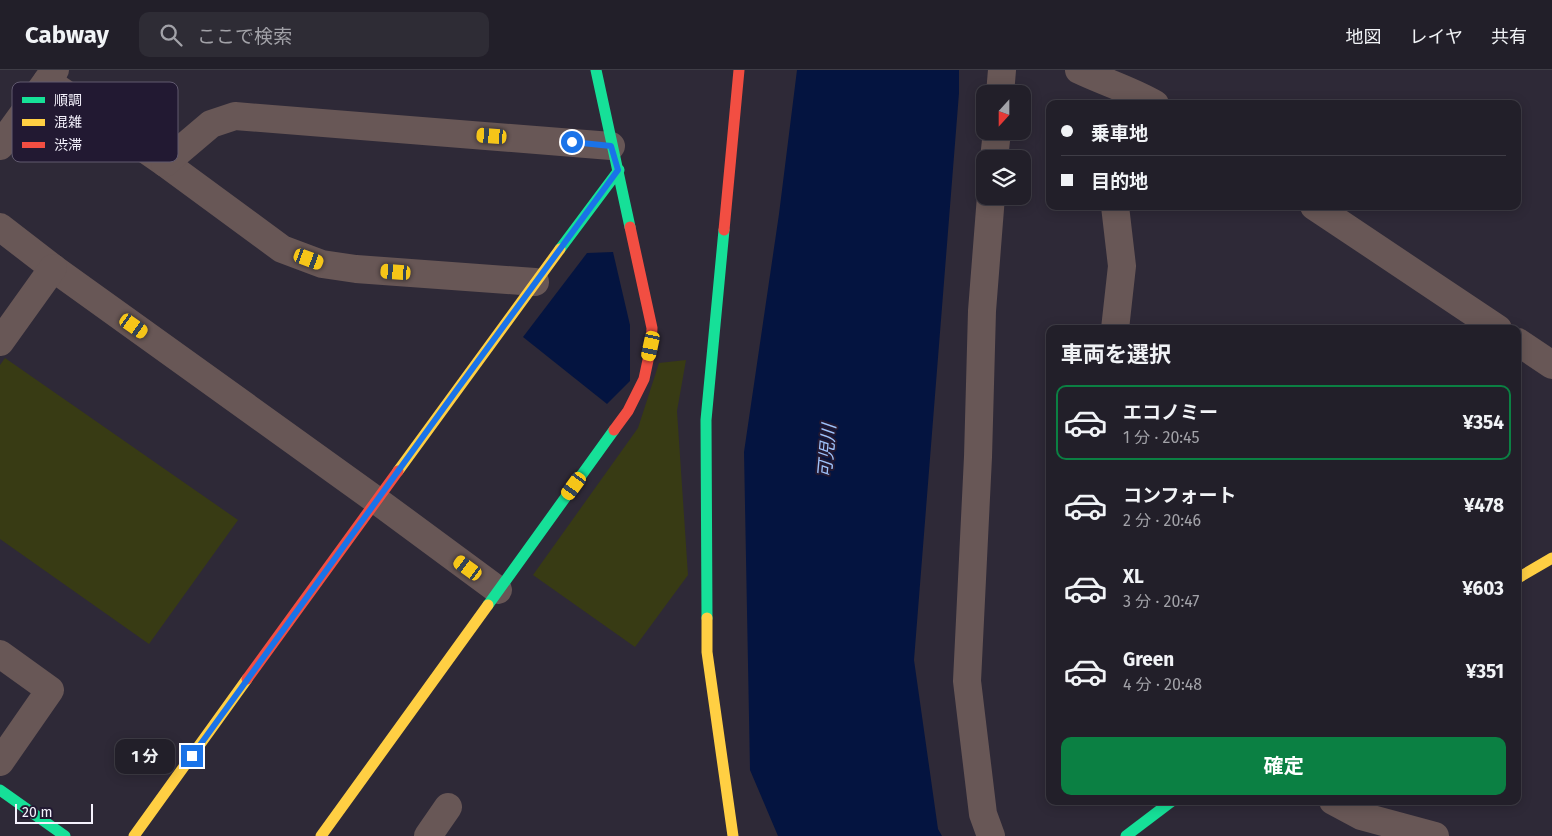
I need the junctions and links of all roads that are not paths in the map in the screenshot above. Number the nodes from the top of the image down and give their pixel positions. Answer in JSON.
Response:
{"nodes":[{"id":1,"x":596,"y":70,"type":"edge"},
{"id":2,"x":738,"y":70,"type":"edge"},
{"id":3,"x":1002,"y":70,"type":"edge"},
{"id":4,"x":1078,"y":70,"type":"edge"},
{"id":5,"x":1001,"y":85,"type":"edge"},
{"id":6,"x":1109,"y":94,"type":"edge"},
{"id":7,"x":1148,"y":100,"type":"edge"},
{"id":8,"x":12,"y":130,"type":"edge"},
{"id":9,"x":0,"y":146,"type":"edge"},
{"id":10,"x":178,"y":153,"type":"edge"},
{"id":11,"x":615,"y":158,"type":"junction"},
{"id":12,"x":162,"y":162,"type":"edge"},
{"id":13,"x":167,"y":162,"type":"edge"},
{"id":14,"x":165,"y":164,"type":"junction"},
{"id":15,"x":990,"y":205,"type":"edge"},
{"id":16,"x":1115,"y":210,"type":"edge"},
{"id":17,"x":1320,"y":210,"type":"edge"},
{"id":18,"x":0,"y":227,"type":"edge"},
{"id":19,"x":53,"y":268,"type":"junction"},
{"id":20,"x":535,"y":282,"type":"junction"},
{"id":21,"x":1115,"y":325,"type":"edge"},
{"id":22,"x":1492,"y":325,"type":"edge"},
{"id":23,"x":0,"y":342,"type":"edge"},
{"id":24,"x":1521,"y":344,"type":"edge"},
{"id":25,"x":1552,"y":365,"type":"edge"},
{"id":26,"x":376,"y":500,"type":"junction"},
{"id":27,"x":1552,"y":558,"type":"edge"},
{"id":28,"x":1521,"y":576,"type":"edge"},
{"id":29,"x":498,"y":590,"type":"junction"},
{"id":30,"x":0,"y":654,"type":"edge"},
{"id":31,"x":0,"y":762,"type":"edge"},
{"id":32,"x":0,"y":790,"type":"edge"},
{"id":33,"x":1167,"y":805,"type":"edge"},
{"id":34,"x":1340,"y":805,"type":"edge"},
{"id":35,"x":448,"y":807,"type":"dead end"},
{"id":36,"x":65,"y":836,"type":"edge"},
{"id":37,"x":134,"y":836,"type":"edge"},
{"id":38,"x":321,"y":836,"type":"edge"},
{"id":39,"x":428,"y":836,"type":"edge"},
{"id":40,"x":733,"y":836,"type":"edge"},
{"id":41,"x":991,"y":836,"type":"edge"},
{"id":42,"x":1126,"y":836,"type":"edge"},
{"id":43,"x":1435,"y":836,"type":"edge"}],
"edges":[{"from":1,"to":11,"type":"street"},
{"from":2,"to":40,"type":"street"},
{"from":3,"to":5,"type":"street"},
{"from":4,"to":6,"type":"street"},
{"from":6,"to":7,"type":"street"},
{"from":8,"to":9,"type":"street"},
{"from":10,"to":11,"type":"street"},
{"from":11,"to":20,"type":"street"},
{"from":11,"to":29,"type":"street"},
{"from":12,"to":14,"type":"street"},
{"from":13,"to":14,"type":"street"},
{"from":14,"to":20,"type":"street"},
{"from":15,"to":41,"type":"street"},
{"from":16,"to":21,"type":"street"},
{"from":17,"to":22,"type":"street"},
{"from":18,"to":19,"type":"street"},
{"from":19,"to":23,"type":"street"},
{"from":19,"to":26,"type":"street"},
{"from":20,"to":26,"type":"street"},
{"from":24,"to":25,"type":"street"},
{"from":26,"to":29,"type":"street"},
{"from":26,"to":37,"type":"street"},
{"from":27,"to":28,"type":"street"},
{"from":29,"to":38,"type":"street"},
{"from":30,"to":31,"type":"street"},
{"from":32,"to":36,"type":"street"},
{"from":33,"to":42,"type":"street"},
{"from":34,"to":43,"type":"street"},
{"from":35,"to":39,"type":"street"}]}
